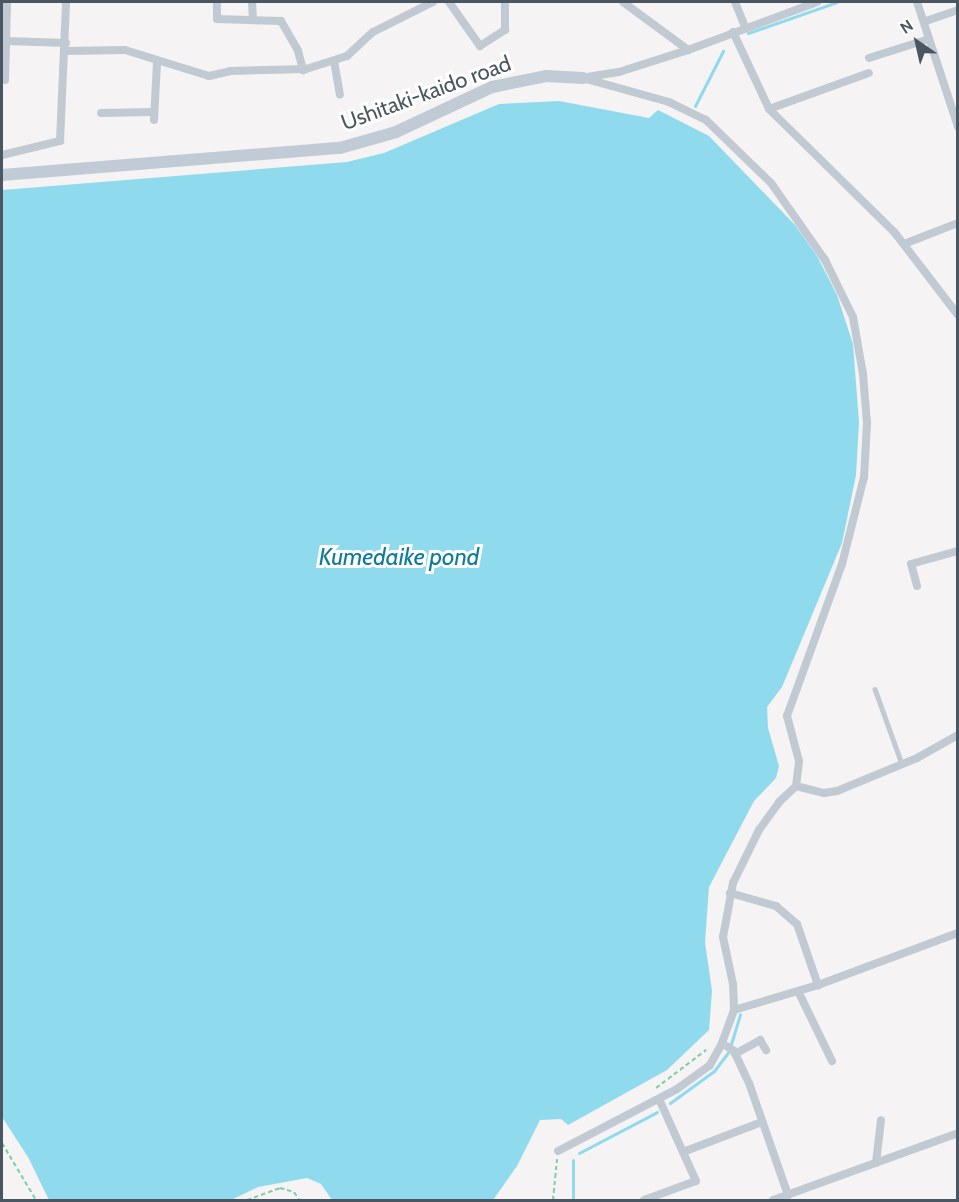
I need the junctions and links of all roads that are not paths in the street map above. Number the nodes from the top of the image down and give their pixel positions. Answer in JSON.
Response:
{"nodes":[{"id":1,"x":7,"y":2,"type":"edge"},
{"id":2,"x":66,"y":2,"type":"edge"},
{"id":3,"x":217,"y":2,"type":"edge"},
{"id":4,"x":252,"y":2,"type":"edge"},
{"id":5,"x":409,"y":2,"type":"edge"},
{"id":6,"x":433,"y":2,"type":"edge"},
{"id":7,"x":449,"y":2,"type":"edge"},
{"id":8,"x":505,"y":2,"type":"edge"},
{"id":9,"x":624,"y":2,"type":"edge"},
{"id":10,"x":735,"y":2,"type":"edge"},
{"id":11,"x":817,"y":2,"type":"edge"},
{"id":12,"x":917,"y":2,"type":"edge"},
{"id":13,"x":417,"y":9,"type":"junction"},
{"id":14,"x":957,"y":10,"type":"edge"},
{"id":15,"x":254,"y":19,"type":"junction"},
{"id":16,"x":926,"y":21,"type":"junction"},
{"id":17,"x":4,"y":23,"type":"edge"},
{"id":18,"x":745,"y":27,"type":"junction"},
{"id":19,"x":733,"y":32,"type":"junction"},
{"id":20,"x":928,"y":39,"type":"junction"},
{"id":21,"x":6,"y":41,"type":"junction"},
{"id":22,"x":65,"y":47,"type":"junction"},
{"id":23,"x":688,"y":50,"type":"junction"},
{"id":24,"x":869,"y":58,"type":"dead end"},
{"id":25,"x":334,"y":61,"type":"junction"},
{"id":26,"x":157,"y":63,"type":"junction"},
{"id":27,"x":303,"y":70,"type":"junction"},
{"id":28,"x":869,"y":73,"type":"dead end"},
{"id":29,"x":584,"y":78,"type":"junction"},
{"id":30,"x":5,"y":80,"type":"dead end"},
{"id":31,"x":340,"y":94,"type":"dead end"},
{"id":32,"x":769,"y":109,"type":"junction"},
{"id":33,"x":955,"y":112,"type":"edge"},
{"id":34,"x":101,"y":113,"type":"dead end"},
{"id":35,"x":957,"y":127,"type":"edge"},
{"id":36,"x":2,"y":155,"type":"edge"},
{"id":37,"x":2,"y":175,"type":"edge"},
{"id":38,"x":957,"y":223,"type":"edge"},
{"id":39,"x":904,"y":244,"type":"junction"},
{"id":40,"x":957,"y":315,"type":"edge"},
{"id":41,"x":957,"y":551,"type":"edge"},
{"id":42,"x":917,"y":586,"type":"dead end"},
{"id":43,"x":875,"y":689,"type":"dead end"},
{"id":44,"x":957,"y":735,"type":"edge"},
{"id":45,"x":902,"y":764,"type":"junction"},
{"id":46,"x":796,"y":786,"type":"junction"},
{"id":47,"x":730,"y":893,"type":"junction"},
{"id":48,"x":957,"y":933,"type":"edge"},
{"id":49,"x":818,"y":985,"type":"junction"},
{"id":50,"x":798,"y":991,"type":"junction"},
{"id":51,"x":734,"y":1010,"type":"junction"},
{"id":52,"x":722,"y":1043,"type":"junction"},
{"id":53,"x":766,"y":1050,"type":"dead end"},
{"id":54,"x":735,"y":1054,"type":"junction"},
{"id":55,"x":832,"y":1060,"type":"dead end"},
{"id":56,"x":659,"y":1100,"type":"junction"},
{"id":57,"x":881,"y":1120,"type":"dead end"},
{"id":58,"x":762,"y":1122,"type":"junction"},
{"id":59,"x":957,"y":1133,"type":"edge"},
{"id":60,"x":558,"y":1151,"type":"road end"},
{"id":61,"x":683,"y":1152,"type":"junction"},
{"id":62,"x":876,"y":1163,"type":"junction"},
{"id":63,"x":788,"y":1195,"type":"junction"},
{"id":64,"x":644,"y":1200,"type":"edge"},
{"id":65,"x":773,"y":1200,"type":"edge"}],
"edges":[{"from":1,"to":17,"type":"street"},
{"from":2,"to":22,"type":"street"},
{"from":3,"to":15,"type":"street"},
{"from":4,"to":15,"type":"street"},
{"from":5,"to":13,"type":"street"},
{"from":6,"to":13,"type":"street"},
{"from":7,"to":8,"type":"street"},
{"from":9,"to":23,"type":"street"},
{"from":10,"to":18,"type":"street"},
{"from":11,"to":18,"type":"street","name":"Ushitaki-kaido road"},
{"from":12,"to":16,"type":"street"},
{"from":13,"to":25,"type":"street"},
{"from":14,"to":16,"type":"street"},
{"from":15,"to":27,"type":"street"},
{"from":16,"to":20,"type":"street"},
{"from":17,"to":21,"type":"street"},
{"from":18,"to":19,"type":"street","name":"Ushitaki-kaido road"},
{"from":19,"to":23,"type":"street","name":"Ushitaki-kaido road"},
{"from":19,"to":32,"type":"street"},
{"from":20,"to":24,"type":"street"},
{"from":20,"to":33,"type":"street"},
{"from":21,"to":22,"type":"street"},
{"from":21,"to":30,"type":"street"},
{"from":22,"to":26,"type":"street"},
{"from":22,"to":36,"type":"street"},
{"from":23,"to":29,"type":"street","name":"Ushitaki-kaido road"},
{"from":25,"to":27,"type":"street"},
{"from":25,"to":31,"type":"street"},
{"from":26,"to":27,"type":"street"},
{"from":26,"to":34,"type":"street"},
{"from":28,"to":32,"type":"street"},
{"from":29,"to":37,"type":"street","name":"Ushitaki-kaido road"},
{"from":29,"to":46,"type":"street"},
{"from":32,"to":39,"type":"street"},
{"from":33,"to":35,"type":"street"},
{"from":38,"to":39,"type":"street"},
{"from":39,"to":40,"type":"street"},
{"from":41,"to":42,"type":"street"},
{"from":43,"to":45,"type":"lane"},
{"from":44,"to":45,"type":"street"},
{"from":45,"to":46,"type":"street"},
{"from":46,"to":47,"type":"street"},
{"from":47,"to":49,"type":"street"},
{"from":47,"to":51,"type":"street"},
{"from":48,"to":49,"type":"street"},
{"from":49,"to":50,"type":"street"},
{"from":50,"to":51,"type":"street"},
{"from":50,"to":55,"type":"street"},
{"from":51,"to":52,"type":"street"},
{"from":52,"to":54,"type":"street"},
{"from":52,"to":56,"type":"street"},
{"from":53,"to":54,"type":"street"},
{"from":54,"to":58,"type":"street"},
{"from":56,"to":60,"type":"street"},
{"from":56,"to":61,"type":"street"},
{"from":57,"to":62,"type":"street"},
{"from":58,"to":61,"type":"street"},
{"from":58,"to":63,"type":"street"},
{"from":59,"to":62,"type":"street"},
{"from":61,"to":64,"type":"street"},
{"from":62,"to":63,"type":"street"},
{"from":63,"to":65,"type":"street"}]}
